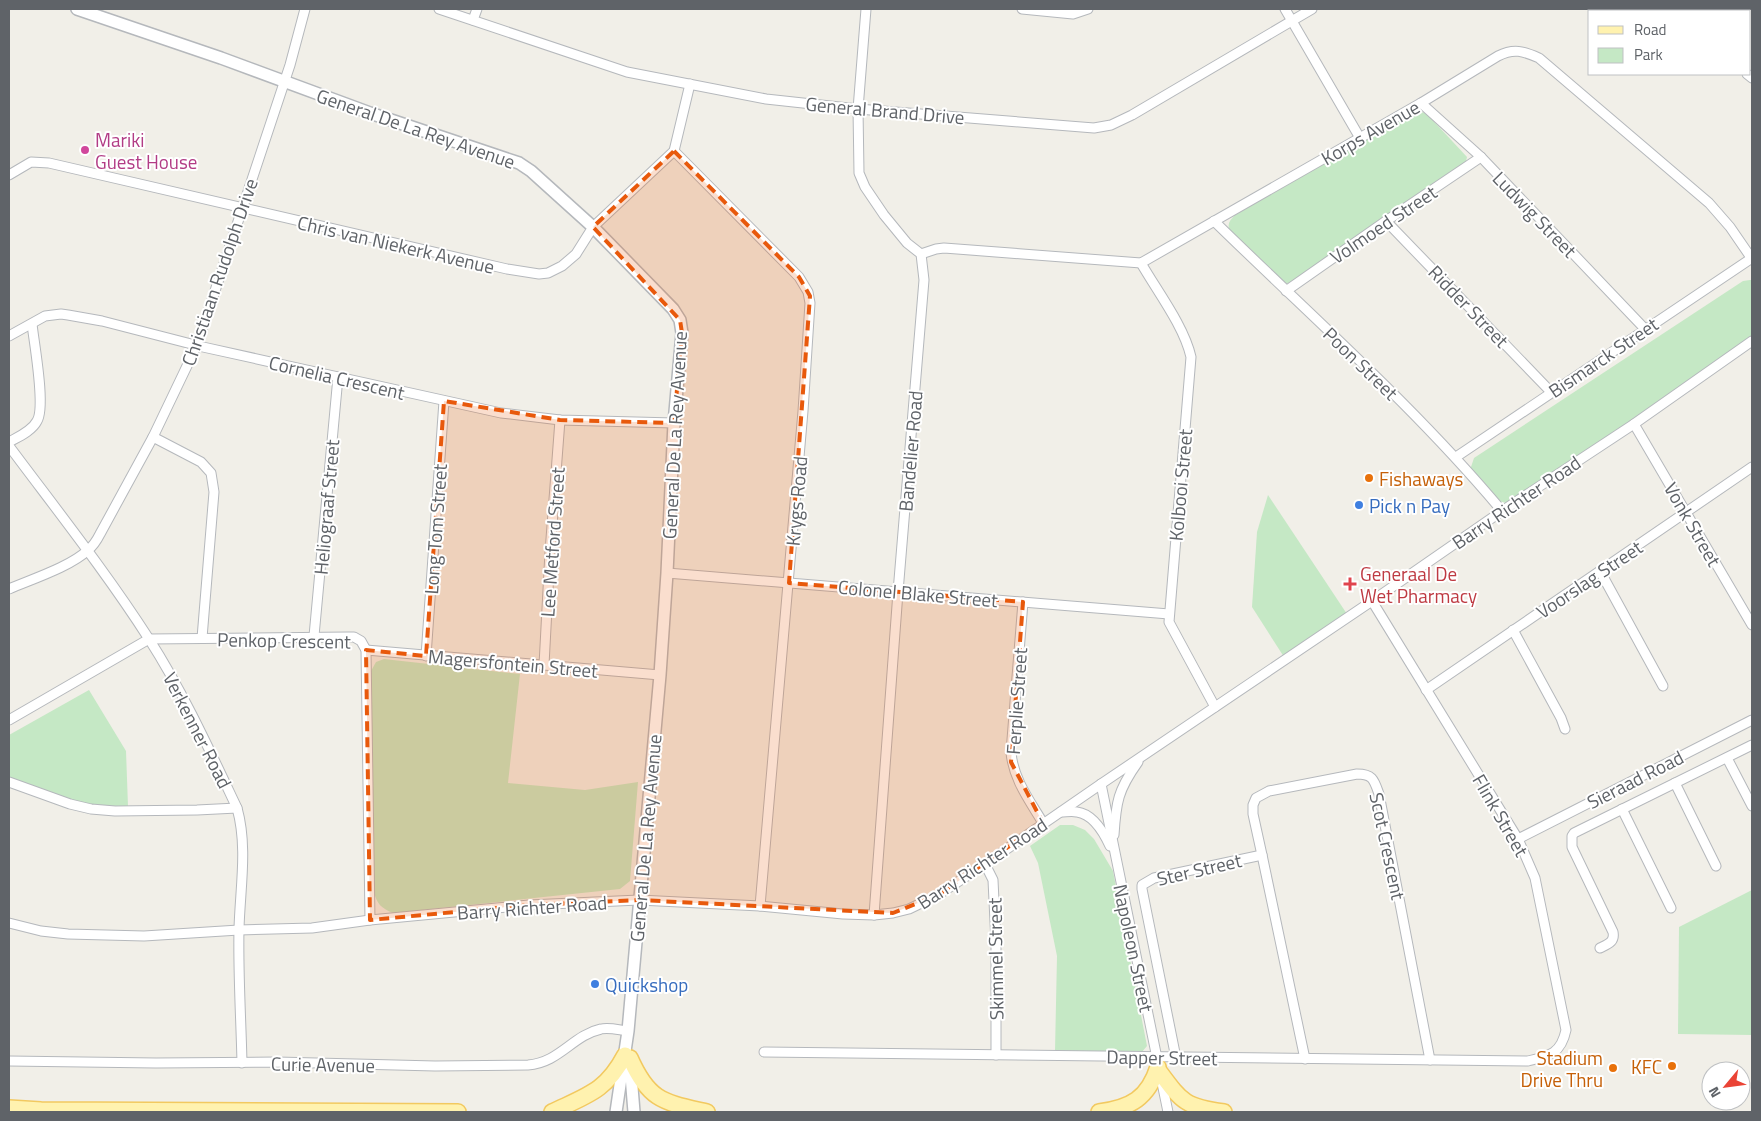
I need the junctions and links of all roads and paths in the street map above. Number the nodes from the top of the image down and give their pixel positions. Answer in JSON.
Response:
{"nodes":[{"id":1,"x":78,"y":9,"type":"edge"},
{"id":2,"x":305,"y":9,"type":"edge"},
{"id":3,"x":439,"y":9,"type":"edge"},
{"id":4,"x":477,"y":9,"type":"edge"},
{"id":5,"x":866,"y":9,"type":"edge"},
{"id":6,"x":1022,"y":9,"type":"edge"},
{"id":7,"x":1088,"y":9,"type":"edge"},
{"id":8,"x":1285,"y":9,"type":"edge"},
{"id":9,"x":1312,"y":9,"type":"edge"},
{"id":10,"x":473,"y":20,"type":"junction"},
{"id":11,"x":1292,"y":20,"type":"junction"},
{"id":12,"x":284,"y":81,"type":"junction"},
{"id":13,"x":690,"y":84,"type":"junction"},
{"id":14,"x":1421,"y":103,"type":"junction"},
{"id":15,"x":858,"y":108,"type":"junction"},
{"id":16,"x":1360,"y":138,"type":"junction"},
{"id":17,"x":674,"y":150,"type":"junction"},
{"id":18,"x":1481,"y":157,"type":"junction"},
{"id":19,"x":10,"y":171,"type":"edge"},
{"id":20,"x":241,"y":209,"type":"junction"},
{"id":21,"x":1214,"y":221,"type":"junction"},
{"id":22,"x":1386,"y":221,"type":"junction"},
{"id":23,"x":593,"y":227,"type":"junction"},
{"id":24,"x":921,"y":254,"type":"junction"},
{"id":25,"x":1752,"y":259,"type":"edge"},
{"id":26,"x":1140,"y":264,"type":"junction"},
{"id":27,"x":1286,"y":291,"type":"junction"},
{"id":28,"x":32,"y":324,"type":"junction"},
{"id":29,"x":1645,"y":329,"type":"junction"},
{"id":30,"x":9,"y":336,"type":"edge"},
{"id":31,"x":1752,"y":341,"type":"edge"},
{"id":32,"x":197,"y":345,"type":"junction"},
{"id":33,"x":338,"y":377,"type":"junction"},
{"id":34,"x":1551,"y":392,"type":"junction"},
{"id":35,"x":444,"y":401,"type":"junction"},
{"id":36,"x":560,"y":420,"type":"junction"},
{"id":37,"x":674,"y":423,"type":"junction"},
{"id":38,"x":1634,"y":424,"type":"junction"},
{"id":39,"x":153,"y":437,"type":"junction"},
{"id":40,"x":9,"y":444,"type":"edge"},
{"id":41,"x":1456,"y":457,"type":"junction"},
{"id":42,"x":1752,"y":467,"type":"edge"},
{"id":43,"x":1502,"y":511,"type":"junction"},
{"id":44,"x":1686,"y":512,"type":"junction"},
{"id":45,"x":87,"y":551,"type":"junction"},
{"id":46,"x":1600,"y":571,"type":"junction"},
{"id":47,"x":667,"y":573,"type":"junction"},
{"id":48,"x":789,"y":583,"type":"junction"},
{"id":49,"x":9,"y":589,"type":"edge"},
{"id":50,"x":898,"y":592,"type":"junction"},
{"id":51,"x":1372,"y":601,"type":"junction"},
{"id":52,"x":1024,"y":602,"type":"junction"},
{"id":53,"x":1169,"y":614,"type":"junction"},
{"id":54,"x":1752,"y":624,"type":"edge"},
{"id":55,"x":1513,"y":630,"type":"junction"},
{"id":56,"x":314,"y":636,"type":"junction"},
{"id":57,"x":202,"y":638,"type":"junction"},
{"id":58,"x":149,"y":639,"type":"junction"},
{"id":59,"x":366,"y":650,"type":"junction"},
{"id":60,"x":426,"y":656,"type":"junction"},
{"id":61,"x":544,"y":665,"type":"junction"},
{"id":62,"x":660,"y":676,"type":"junction"},
{"id":63,"x":1663,"y":686,"type":"dead end"},
{"id":64,"x":1426,"y":690,"type":"junction"},
{"id":65,"x":1215,"y":707,"type":"junction"},
{"id":66,"x":9,"y":720,"type":"edge"},
{"id":67,"x":1752,"y":720,"type":"edge"},
{"id":68,"x":1565,"y":730,"type":"dead end"},
{"id":69,"x":1752,"y":745,"type":"edge"},
{"id":70,"x":1141,"y":757,"type":"junction"},
{"id":71,"x":1727,"y":758,"type":"junction"},
{"id":72,"x":9,"y":782,"type":"edge"},
{"id":73,"x":1675,"y":783,"type":"junction"},
{"id":74,"x":1101,"y":784,"type":"junction"},
{"id":75,"x":1752,"y":806,"type":"edge"},
{"id":76,"x":237,"y":808,"type":"junction"},
{"id":77,"x":1622,"y":810,"type":"junction"},
{"id":78,"x":1061,"y":812,"type":"junction"},
{"id":79,"x":1043,"y":823,"type":"junction"},
{"id":80,"x":1518,"y":839,"type":"junction"},
{"id":81,"x":1114,"y":848,"type":"junction"},
{"id":82,"x":1262,"y":855,"type":"junction"},
{"id":83,"x":985,"y":864,"type":"junction"},
{"id":84,"x":1117,"y":865,"type":"junction"},
{"id":85,"x":1716,"y":866,"type":"dead end"},
{"id":86,"x":1142,"y":889,"type":"joint"},
{"id":87,"x":639,"y":900,"type":"junction"},
{"id":88,"x":760,"y":906,"type":"junction"},
{"id":89,"x":1671,"y":908,"type":"dead end"},
{"id":90,"x":874,"y":915,"type":"junction"},
{"id":91,"x":370,"y":920,"type":"junction"},
{"id":92,"x":9,"y":923,"type":"edge"},
{"id":93,"x":239,"y":930,"type":"junction"},
{"id":94,"x":1600,"y":948,"type":"dead end"},
{"id":95,"x":628,"y":1031,"type":"junction"},
{"id":96,"x":1557,"y":1051,"type":"joint"},
{"id":97,"x":764,"y":1052,"type":"dead end"},
{"id":98,"x":996,"y":1055,"type":"junction"},
{"id":99,"x":627,"y":1056,"type":"junction"},
{"id":100,"x":1176,"y":1058,"type":"junction"},
{"id":101,"x":1305,"y":1059,"type":"junction"},
{"id":102,"x":1430,"y":1060,"type":"junction"},
{"id":103,"x":9,"y":1061,"type":"edge"},
{"id":104,"x":242,"y":1063,"type":"junction"},
{"id":105,"x":1158,"y":1065,"type":"junction"},
{"id":106,"x":9,"y":1108,"type":"edge"},
{"id":107,"x":101,"y":1111,"type":"edge"},
{"id":108,"x":458,"y":1112,"type":"edge"},
{"id":109,"x":552,"y":1112,"type":"edge"},
{"id":110,"x":616,"y":1112,"type":"edge"},
{"id":111,"x":634,"y":1112,"type":"edge"},
{"id":112,"x":707,"y":1112,"type":"edge"},
{"id":113,"x":1099,"y":1112,"type":"edge"},
{"id":114,"x":1168,"y":1112,"type":"edge"},
{"id":115,"x":1224,"y":1112,"type":"edge"}],
"edges":[{"from":1,"to":12,"type":"street","name":"General De La Rey Avenue"},
{"from":2,"to":12,"type":"street","name":"Christiaan Rudolph Drive"},
{"from":3,"to":10,"type":"street","name":"General Brand Drive"},
{"from":4,"to":10,"type":"street"},
{"from":5,"to":15,"type":"street"},
{"from":6,"to":7,"type":"street"},
{"from":8,"to":11,"type":"street"},
{"from":9,"to":11,"type":"street","name":"General Brand Drive"},
{"from":10,"to":13,"type":"street","name":"General Brand Drive"},
{"from":11,"to":15,"type":"street","name":"General Brand Drive"},
{"from":11,"to":16,"type":"street"},
{"from":12,"to":20,"type":"street","name":"Christiaan Rudolph Drive"},
{"from":12,"to":23,"type":"street","name":"General De La Rey Avenue"},
{"from":13,"to":15,"type":"street","name":"General Brand Drive"},
{"from":13,"to":17,"type":"street"},
{"from":14,"to":16,"type":"street","name":"Korps Avenue"},
{"from":14,"to":18,"type":"street","name":"Ludwig Street"},
{"from":14,"to":25,"type":"street","name":"Korps Avenue"},
{"from":15,"to":24,"type":"street"},
{"from":16,"to":21,"type":"street","name":"Korps Avenue"},
{"from":17,"to":23,"type":"street","name":"Chris van Niekerk Avenue"},
{"from":17,"to":48,"type":"street","name":"Krygs Road"},
{"from":18,"to":22,"type":"street","name":"Volmoed Street"},
{"from":18,"to":29,"type":"street","name":"Ludwig Street"},
{"from":19,"to":20,"type":"street","name":"Chris van Niekerk Avenue"},
{"from":20,"to":23,"type":"street","name":"Chris van Niekerk Avenue"},
{"from":20,"to":32,"type":"street","name":"Christiaan Rudolph Drive"},
{"from":21,"to":26,"type":"street","name":"Korps Avenue"},
{"from":21,"to":27,"type":"street","name":"Poon Street"},
{"from":22,"to":27,"type":"street","name":"Volmoed Street"},
{"from":22,"to":34,"type":"street","name":"Ridder Street"},
{"from":23,"to":37,"type":"street","name":"General De La Rey Avenue"},
{"from":24,"to":26,"type":"street"},
{"from":24,"to":50,"type":"street","name":"Bandelier Road"},
{"from":25,"to":29,"type":"street","name":"Bismarck Street"},
{"from":26,"to":53,"type":"street","name":"Kolbooi Street"},
{"from":27,"to":41,"type":"street","name":"Poon Street"},
{"from":28,"to":30,"type":"street","name":"Cornelia Crescent"},
{"from":28,"to":32,"type":"street","name":"Cornelia Crescent"},
{"from":28,"to":40,"type":"street"},
{"from":29,"to":34,"type":"street","name":"Bismarck Street"},
{"from":31,"to":38,"type":"street","name":"Barry Richter Road"},
{"from":32,"to":33,"type":"street","name":"Cornelia Crescent"},
{"from":32,"to":39,"type":"street","name":"Christiaan Rudolph Drive"},
{"from":33,"to":35,"type":"street","name":"Cornelia Crescent"},
{"from":33,"to":56,"type":"street","name":"Heliograaf Street"},
{"from":34,"to":41,"type":"street","name":"Bismarck Street"},
{"from":35,"to":36,"type":"street","name":"Cornelia Crescent"},
{"from":35,"to":60,"type":"street","name":"Long Tom Street"},
{"from":36,"to":37,"type":"street","name":"Cornelia Crescent"},
{"from":36,"to":61,"type":"street","name":"Lee Metford Street"},
{"from":37,"to":47,"type":"street","name":"General De La Rey Avenue"},
{"from":38,"to":43,"type":"street","name":"Barry Richter Road"},
{"from":38,"to":44,"type":"street","name":"Vonk Street"},
{"from":39,"to":45,"type":"street","name":"Christiaan Rudolph Drive"},
{"from":39,"to":57,"type":"street"},
{"from":40,"to":45,"type":"street","name":"Verkenner Road"},
{"from":41,"to":43,"type":"street","name":"Poon Street"},
{"from":42,"to":44,"type":"street","name":"Voorslag Street"},
{"from":43,"to":51,"type":"street","name":"Barry Richter Road"},
{"from":44,"to":46,"type":"street","name":"Voorslag Street"},
{"from":44,"to":54,"type":"street","name":"Vonk Street"},
{"from":45,"to":49,"type":"street","name":"Christiaan Rudolph Drive"},
{"from":45,"to":58,"type":"street","name":"Verkenner Road"},
{"from":46,"to":55,"type":"street","name":"Voorslag Street"},
{"from":46,"to":63,"type":"street"},
{"from":47,"to":48,"type":"street","name":"Colonel Blake Street"},
{"from":47,"to":62,"type":"street","name":"General De La Rey Avenue"},
{"from":48,"to":50,"type":"street","name":"Colonel Blake Street"},
{"from":48,"to":88,"type":"street","name":"Krygs Road"},
{"from":50,"to":52,"type":"street","name":"Colonel Blake Street"},
{"from":50,"to":90,"type":"street","name":"Bandelier Road"},
{"from":51,"to":64,"type":"street","name":"Flink Street"},
{"from":51,"to":65,"type":"street","name":"Barry Richter Road"},
{"from":52,"to":53,"type":"street","name":"Colonel Blake Street"},
{"from":52,"to":79,"type":"street","name":"Ferplie Street"},
{"from":53,"to":65,"type":"street","name":"Kolbooi Street"},
{"from":55,"to":64,"type":"street","name":"Voorslag Street"},
{"from":55,"to":68,"type":"street"},
{"from":56,"to":57,"type":"street","name":"Penkop Crescent"},
{"from":56,"to":59,"type":"street","name":"Penkop Crescent"},
{"from":57,"to":58,"type":"street","name":"Penkop Crescent"},
{"from":58,"to":66,"type":"street","name":"Penkop Crescent"},
{"from":58,"to":76,"type":"street","name":"Verkenner Road"},
{"from":59,"to":60,"type":"street","name":"Magersfontein Street"},
{"from":59,"to":91,"type":"street","name":"Penkop Crescent"},
{"from":60,"to":61,"type":"street","name":"Magersfontein Street"},
{"from":61,"to":62,"type":"street","name":"Magersfontein Street"},
{"from":62,"to":87,"type":"street","name":"General De La Rey Avenue"},
{"from":64,"to":80,"type":"street","name":"Flink Street"},
{"from":65,"to":70,"type":"street","name":"Barry Richter Road"},
{"from":67,"to":80,"type":"street","name":"Sieraad Road"},
{"from":69,"to":71,"type":"street"},
{"from":70,"to":74,"type":"street","name":"Barry Richter Road"},
{"from":70,"to":81,"type":"street"},
{"from":71,"to":73,"type":"street"},
{"from":71,"to":75,"type":"street"},
{"from":72,"to":76,"type":"street"},
{"from":73,"to":77,"type":"street"},
{"from":73,"to":85,"type":"street"},
{"from":74,"to":78,"type":"street","name":"Barry Richter Road"},
{"from":74,"to":81,"type":"street","name":"Napoleon Street"},
{"from":76,"to":93,"type":"street","name":"Verkenner Road"},
{"from":77,"to":89,"type":"street"},
{"from":77,"to":94,"type":"street"},
{"from":78,"to":79,"type":"street","name":"Barry Richter Road"},
{"from":78,"to":84,"type":"street"},
{"from":79,"to":83,"type":"street","name":"Barry Richter Road"},
{"from":80,"to":96,"type":"street","name":"Flink Street"},
{"from":81,"to":84,"type":"street","name":"Napoleon Street"},
{"from":82,"to":86,"type":"street","name":"Ster Street"},
{"from":82,"to":101,"type":"street","name":"Scot Crescent"},
{"from":82,"to":102,"type":"street","name":"Scot Crescent"},
{"from":83,"to":90,"type":"street","name":"Barry Richter Road"},
{"from":83,"to":98,"type":"street","name":"Skimmel Street"},
{"from":84,"to":105,"type":"street","name":"Napoleon Street"},
{"from":86,"to":100,"type":"street","name":"Napoleon Street"},
{"from":87,"to":88,"type":"street","name":"Barry Richter Road"},
{"from":87,"to":91,"type":"street","name":"Barry Richter Road"},
{"from":87,"to":95,"type":"street","name":"General De La Rey Avenue"},
{"from":88,"to":90,"type":"street","name":"Barry Richter Road"},
{"from":91,"to":93,"type":"street","name":"Barry Richter Road"},
{"from":92,"to":93,"type":"street","name":"Barry Richter Road"},
{"from":93,"to":104,"type":"street","name":"Verkenner Road"},
{"from":95,"to":99,"type":"street","name":"General De La Rey Avenue"},
{"from":95,"to":104,"type":"street","name":"Curie Avenue"},
{"from":96,"to":102,"type":"street","name":"Dapper Street"},
{"from":97,"to":98,"type":"street","name":"Dapper Street"},
{"from":98,"to":105,"type":"street","name":"Dapper Street"},
{"from":99,"to":109,"type":"main road"},
{"from":99,"to":110,"type":"street","name":"General De La Rey Avenue"},
{"from":99,"to":111,"type":"street","name":"General De La Rey Avenue"},
{"from":99,"to":112,"type":"main road"},
{"from":100,"to":101,"type":"street","name":"Dapper Street"},
{"from":100,"to":105,"type":"street","name":"Dapper Street"},
{"from":101,"to":102,"type":"street","name":"Dapper Street"},
{"from":103,"to":104,"type":"street","name":"Curie Avenue"},
{"from":105,"to":113,"type":"main road"},
{"from":105,"to":114,"type":"street","name":"Napoleon Street"},
{"from":105,"to":115,"type":"main road"},
{"from":106,"to":107,"type":"main road"},
{"from":107,"to":108,"type":"main road"}]}
